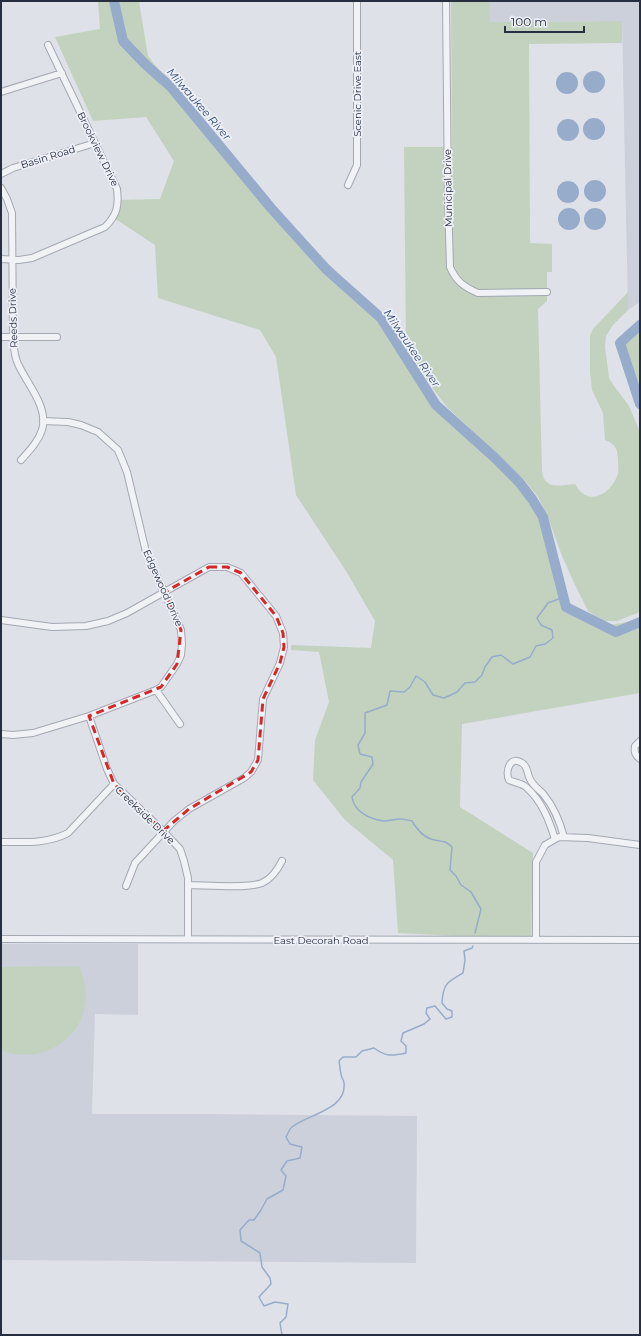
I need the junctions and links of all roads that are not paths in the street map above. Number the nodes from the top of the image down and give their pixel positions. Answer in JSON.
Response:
{"nodes":[{"id":1,"x":357,"y":1,"type":"edge"},
{"id":2,"x":446,"y":1,"type":"edge"},
{"id":3,"x":48,"y":45,"type":"dead end"},
{"id":4,"x":62,"y":73,"type":"junction"},
{"id":5,"x":1,"y":92,"type":"edge"},
{"id":6,"x":95,"y":143,"type":"junction"},
{"id":7,"x":1,"y":174,"type":"edge"},
{"id":8,"x":348,"y":185,"type":"dead end"},
{"id":9,"x":1,"y":188,"type":"edge"},
{"id":10,"x":1,"y":260,"type":"edge"},
{"id":11,"x":12,"y":260,"type":"junction"},
{"id":12,"x":547,"y":292,"type":"dead end"},
{"id":13,"x":1,"y":337,"type":"edge"},
{"id":14,"x":13,"y":337,"type":"junction"},
{"id":15,"x":57,"y":337,"type":"dead end"},
{"id":16,"x":43,"y":421,"type":"junction"},
{"id":17,"x":21,"y":460,"type":"dead end"},
{"id":18,"x":165,"y":592,"type":"junction"},
{"id":19,"x":1,"y":620,"type":"edge"},
{"id":20,"x":156,"y":690,"type":"junction"},
{"id":21,"x":89,"y":716,"type":"junction"},
{"id":22,"x":180,"y":724,"type":"dead end"},
{"id":23,"x":1,"y":734,"type":"edge"},
{"id":24,"x":640,"y":741,"type":"edge"},
{"id":25,"x":640,"y":759,"type":"edge"},
{"id":26,"x":114,"y":784,"type":"junction"},
{"id":27,"x":163,"y":831,"type":"junction"},
{"id":28,"x":564,"y":837,"type":"junction"},
{"id":29,"x":555,"y":839,"type":"junction"},
{"id":30,"x":1,"y":842,"type":"edge"},
{"id":31,"x":640,"y":845,"type":"edge"},
{"id":32,"x":282,"y":860,"type":"dead end"},
{"id":33,"x":188,"y":885,"type":"junction"},
{"id":34,"x":126,"y":886,"type":"dead end"},
{"id":35,"x":1,"y":939,"type":"edge"},
{"id":36,"x":188,"y":939,"type":"junction"},
{"id":37,"x":536,"y":940,"type":"junction"},
{"id":38,"x":640,"y":940,"type":"edge"}],
"edges":[{"from":1,"to":8,"type":"street","name":"Scenic Drive East"},
{"from":2,"to":12,"type":"street","name":"Municipal Drive"},
{"from":3,"to":4,"type":"street","name":"Brookview Drive"},
{"from":4,"to":5,"type":"street"},
{"from":4,"to":6,"type":"street","name":"Brookview Drive"},
{"from":6,"to":7,"type":"street","name":"Basin Road"},
{"from":6,"to":11,"type":"street","name":"Brookview Drive"},
{"from":9,"to":11,"type":"street","name":"Reeds Drive"},
{"from":10,"to":11,"type":"street","name":"Brookview Drive"},
{"from":11,"to":14,"type":"street","name":"Reeds Drive"},
{"from":13,"to":14,"type":"street"},
{"from":14,"to":15,"type":"street"},
{"from":14,"to":16,"type":"street","name":"Reeds Drive"},
{"from":16,"to":17,"type":"street"},
{"from":16,"to":18,"type":"street","name":"Edgewood Drive"},
{"from":18,"to":19,"type":"street"},
{"from":18,"to":20,"type":"street","name":"Edgewood Drive"},
{"from":18,"to":27,"type":"street"},
{"from":20,"to":21,"type":"street","name":"Edgewood Drive"},
{"from":20,"to":22,"type":"street"},
{"from":21,"to":23,"type":"street","name":"Edgewood Drive"},
{"from":21,"to":26,"type":"street","name":"Creekside Drive"},
{"from":24,"to":25,"type":"street"},
{"from":26,"to":27,"type":"street","name":"Creekside Drive"},
{"from":26,"to":30,"type":"street"},
{"from":27,"to":33,"type":"street","name":"Creekside Drive"},
{"from":27,"to":34,"type":"street"},
{"from":28,"to":29,"type":"street"},
{"from":28,"to":29,"type":"street"},
{"from":28,"to":31,"type":"street"},
{"from":29,"to":37,"type":"street"},
{"from":32,"to":33,"type":"street"},
{"from":33,"to":36,"type":"street","name":"Creekside Drive"},
{"from":35,"to":36,"type":"street","name":"East Decorah Road"},
{"from":36,"to":37,"type":"street","name":"East Decorah Road"},
{"from":37,"to":38,"type":"street","name":"East Decorah Road"}]}
